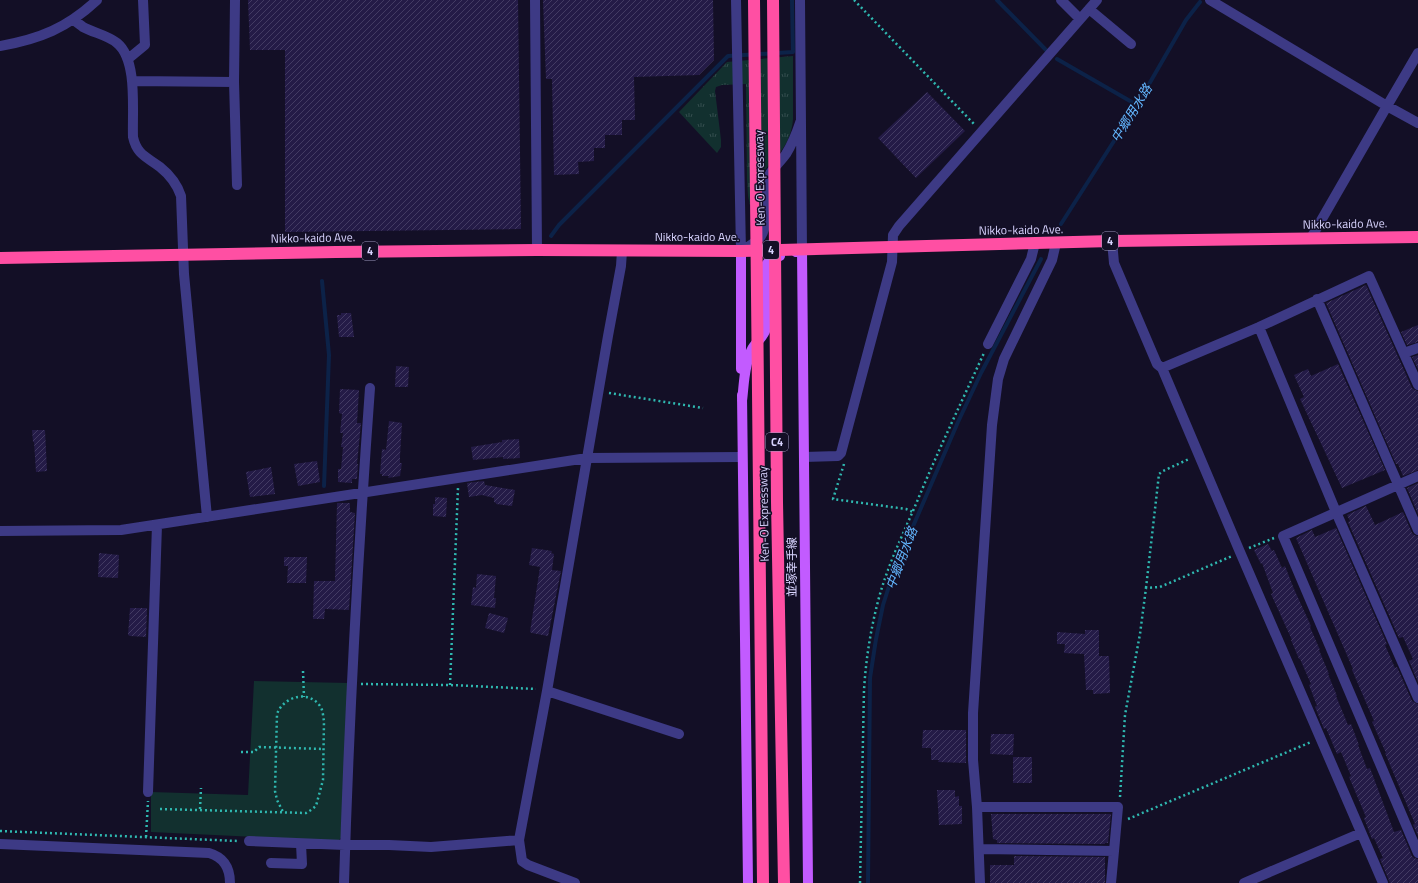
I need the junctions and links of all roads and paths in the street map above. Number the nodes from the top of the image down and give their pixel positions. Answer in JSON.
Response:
{"nodes":[{"id":1,"x":97,"y":0,"type":"edge"},
{"id":2,"x":143,"y":0,"type":"edge"},
{"id":3,"x":235,"y":0,"type":"edge"},
{"id":4,"x":535,"y":0,"type":"edge"},
{"id":5,"x":736,"y":0,"type":"edge"},
{"id":6,"x":754,"y":0,"type":"edge"},
{"id":7,"x":773,"y":0,"type":"edge"},
{"id":8,"x":800,"y":0,"type":"edge"},
{"id":9,"x":854,"y":0,"type":"edge"},
{"id":10,"x":1061,"y":0,"type":"edge"},
{"id":11,"x":1097,"y":0,"type":"edge"},
{"id":12,"x":1210,"y":0,"type":"edge"},
{"id":13,"x":1089,"y":8,"type":"junction"},
{"id":14,"x":1080,"y":19,"type":"junction"},
{"id":15,"x":73,"y":20,"type":"junction"},
{"id":16,"x":1131,"y":44,"type":"dead end"},
{"id":17,"x":0,"y":46,"type":"edge"},
{"id":18,"x":1418,"y":53,"type":"edge"},
{"id":19,"x":128,"y":60,"type":"junction"},
{"id":20,"x":132,"y":81,"type":"junction"},
{"id":21,"x":234,"y":82,"type":"junction"},
{"id":22,"x":1387,"y":106,"type":"junction"},
{"id":23,"x":801,"y":120,"type":"junction"},
{"id":24,"x":1418,"y":123,"type":"edge"},
{"id":25,"x":982,"y":131,"type":"junction"},
{"id":26,"x":237,"y":185,"type":"dead end"},
{"id":27,"x":1418,"y":237,"type":"edge"},
{"id":28,"x":1311,"y":238,"type":"junction"},
{"id":29,"x":1112,"y":241,"type":"junction"},
{"id":30,"x":1035,"y":243,"type":"junction"},
{"id":31,"x":1056,"y":243,"type":"junction"},
{"id":32,"x":892,"y":247,"type":"junction"},
{"id":33,"x":537,"y":250,"type":"junction"},
{"id":34,"x":802,"y":250,"type":"junction"},
{"id":35,"x":622,"y":251,"type":"junction"},
{"id":36,"x":741,"y":251,"type":"junction"},
{"id":37,"x":183,"y":254,"type":"junction"},
{"id":38,"x":0,"y":258,"type":"edge"},
{"id":39,"x":1317,"y":299,"type":"junction"},
{"id":40,"x":1259,"y":327,"type":"junction"},
{"id":41,"x":988,"y":344,"type":"joint"},
{"id":42,"x":1418,"y":348,"type":"edge"},
{"id":43,"x":1404,"y":353,"type":"junction"},
{"id":44,"x":1162,"y":368,"type":"junction"},
{"id":45,"x":1418,"y":386,"type":"edge"},
{"id":46,"x":370,"y":388,"type":"dead end"},
{"id":47,"x":598,"y":391,"type":"junction"},
{"id":48,"x":742,"y":401,"type":"junction"},
{"id":49,"x":703,"y":408,"type":"dead end"},
{"id":50,"x":841,"y":453,"type":"junction"},
{"id":51,"x":1198,"y":455,"type":"junction"},
{"id":52,"x":742,"y":457,"type":"junction"},
{"id":53,"x":804,"y":457,"type":"junction"},
{"id":54,"x":587,"y":458,"type":"junction"},
{"id":55,"x":1418,"y":476,"type":"edge"},
{"id":56,"x":458,"y":479,"type":"junction"},
{"id":57,"x":1399,"y":484,"type":"junction"},
{"id":58,"x":362,"y":494,"type":"junction"},
{"id":59,"x":913,"y":512,"type":"junction"},
{"id":60,"x":1336,"y":512,"type":"junction"},
{"id":61,"x":207,"y":517,"type":"junction"},
{"id":62,"x":157,"y":525,"type":"junction"},
{"id":63,"x":1418,"y":530,"type":"edge"},
{"id":64,"x":0,"y":531,"type":"edge"},
{"id":65,"x":1283,"y":536,"type":"junction"},
{"id":66,"x":1240,"y":552,"type":"junction"},
{"id":67,"x":1146,"y":588,"type":"junction"},
{"id":68,"x":303,"y":670,"type":"dead end"},
{"id":69,"x":352,"y":684,"type":"junction"},
{"id":70,"x":450,"y":685,"type":"junction"},
{"id":71,"x":547,"y":691,"type":"junction"},
{"id":72,"x":304,"y":697,"type":"junction"},
{"id":73,"x":1418,"y":698,"type":"edge"},
{"id":74,"x":679,"y":734,"type":"dead end"},
{"id":75,"x":1320,"y":738,"type":"junction"},
{"id":76,"x":275,"y":747,"type":"junction"},
{"id":77,"x":324,"y":749,"type":"junction"},
{"id":78,"x":241,"y":752,"type":"dead end"},
{"id":79,"x":201,"y":788,"type":"dead end"},
{"id":80,"x":148,"y":792,"type":"joint"},
{"id":81,"x":977,"y":807,"type":"junction"},
{"id":82,"x":1118,"y":807,"type":"junction"},
{"id":83,"x":160,"y":809,"type":"dead end"},
{"id":84,"x":200,"y":809,"type":"junction"},
{"id":85,"x":283,"y":812,"type":"junction"},
{"id":86,"x":1116,"y":823,"type":"junction"},
{"id":87,"x":0,"y":831,"type":"edge"},
{"id":88,"x":1361,"y":833,"type":"junction"},
{"id":89,"x":146,"y":837,"type":"junction"},
{"id":90,"x":519,"y":840,"type":"junction"},
{"id":91,"x":249,"y":841,"type":"joint"},
{"id":92,"x":0,"y":844,"type":"edge"},
{"id":93,"x":301,"y":844,"type":"junction"},
{"id":94,"x":345,"y":845,"type":"junction"},
{"id":95,"x":979,"y":849,"type":"junction"},
{"id":96,"x":1114,"y":851,"type":"junction"},
{"id":97,"x":1418,"y":853,"type":"edge"},
{"id":98,"x":271,"y":863,"type":"dead end"},
{"id":99,"x":230,"y":883,"type":"edge"},
{"id":100,"x":344,"y":883,"type":"edge"},
{"id":101,"x":575,"y":883,"type":"edge"},
{"id":102,"x":748,"y":883,"type":"edge"},
{"id":103,"x":763,"y":883,"type":"edge"},
{"id":104,"x":784,"y":883,"type":"edge"},
{"id":105,"x":808,"y":883,"type":"edge"},
{"id":106,"x":860,"y":883,"type":"edge"},
{"id":107,"x":980,"y":883,"type":"edge"},
{"id":108,"x":1111,"y":883,"type":"edge"},
{"id":109,"x":1244,"y":883,"type":"edge"},
{"id":110,"x":1383,"y":883,"type":"edge"}],
"edges":[{"from":1,"to":15,"type":"street"},
{"from":2,"to":19,"type":"street"},
{"from":3,"to":21,"type":"street"},
{"from":4,"to":33,"type":"street"},
{"from":5,"to":36,"type":"street"},
{"from":6,"to":103,"type":"highway","name":"Ken-O Expressway","number":"C4","bridge":true},
{"from":7,"to":104,"type":"highway","name":"Ken-O Expressway","number":"C4","bridge":true},
{"from":8,"to":23,"type":"street"},
{"from":9,"to":25,"type":"path"},
{"from":10,"to":14,"type":"street"},
{"from":11,"to":13,"type":"street"},
{"from":12,"to":22,"type":"street"},
{"from":13,"to":14,"type":"street"},
{"from":13,"to":16,"type":"street"},
{"from":14,"to":25,"type":"street"},
{"from":15,"to":17,"type":"street"},
{"from":15,"to":19,"type":"street"},
{"from":18,"to":22,"type":"street"},
{"from":19,"to":20,"type":"street"},
{"from":20,"to":21,"type":"street"},
{"from":20,"to":37,"type":"street"},
{"from":21,"to":26,"type":"street"},
{"from":22,"to":24,"type":"street"},
{"from":22,"to":28,"type":"street"},
{"from":23,"to":34,"type":"street"},
{"from":23,"to":36,"type":"street"},
{"from":25,"to":32,"type":"street"},
{"from":27,"to":28,"type":"highway","name":"Nikko-kaido Ave.","number":"4"},
{"from":28,"to":29,"type":"highway","name":"Nikko-kaido Ave.","number":"4"},
{"from":29,"to":31,"type":"highway","name":"Nikko-kaido Ave.","number":"4"},
{"from":29,"to":44,"type":"street"},
{"from":30,"to":31,"type":"highway","name":"Nikko-kaido Ave.","number":"4"},
{"from":30,"to":32,"type":"highway","name":"Nikko-kaido Ave.","number":"4"},
{"from":30,"to":41,"type":"street"},
{"from":31,"to":81,"type":"street"},
{"from":32,"to":34,"type":"highway","name":"Nikko-kaido Ave.","number":"4"},
{"from":32,"to":50,"type":"street"},
{"from":33,"to":35,"type":"highway","name":"Nikko-kaido Ave.","number":"4"},
{"from":33,"to":37,"type":"highway","name":"Nikko-kaido Ave.","number":"4"},
{"from":34,"to":36,"type":"highway","name":"Nikko-kaido Ave.","number":"4"},
{"from":34,"to":48,"type":"main road"},
{"from":34,"to":53,"type":"main road","name":"並塚幸手線"},
{"from":35,"to":36,"type":"highway","name":"Nikko-kaido Ave.","number":"4"},
{"from":35,"to":47,"type":"street"},
{"from":36,"to":48,"type":"main road"},
{"from":37,"to":38,"type":"highway","name":"Nikko-kaido Ave.","number":"4"},
{"from":37,"to":61,"type":"street"},
{"from":39,"to":40,"type":"street"},
{"from":39,"to":43,"type":"street"},
{"from":39,"to":57,"type":"street"},
{"from":40,"to":44,"type":"street"},
{"from":40,"to":60,"type":"street"},
{"from":41,"to":59,"type":"path"},
{"from":42,"to":43,"type":"street"},
{"from":43,"to":45,"type":"street"},
{"from":44,"to":51,"type":"street"},
{"from":46,"to":58,"type":"street"},
{"from":47,"to":49,"type":"path"},
{"from":47,"to":54,"type":"street"},
{"from":48,"to":52,"type":"main road"},
{"from":50,"to":53,"type":"street"},
{"from":50,"to":59,"type":"path"},
{"from":51,"to":66,"type":"street"},
{"from":51,"to":67,"type":"path"},
{"from":52,"to":54,"type":"street"},
{"from":52,"to":102,"type":"main road"},
{"from":53,"to":105,"type":"main road","name":"並塚幸手線"},
{"from":54,"to":56,"type":"street"},
{"from":54,"to":71,"type":"street"},
{"from":55,"to":57,"type":"street"},
{"from":56,"to":58,"type":"street"},
{"from":56,"to":70,"type":"path"},
{"from":57,"to":60,"type":"street"},
{"from":57,"to":63,"type":"street"},
{"from":58,"to":61,"type":"street"},
{"from":58,"to":69,"type":"street"},
{"from":59,"to":106,"type":"path"},
{"from":60,"to":65,"type":"street"},
{"from":60,"to":73,"type":"street"},
{"from":61,"to":62,"type":"street"},
{"from":62,"to":64,"type":"street"},
{"from":62,"to":80,"type":"street"},
{"from":65,"to":66,"type":"path"},
{"from":65,"to":97,"type":"street"},
{"from":66,"to":67,"type":"path"},
{"from":66,"to":75,"type":"street"},
{"from":67,"to":82,"type":"path"},
{"from":68,"to":72,"type":"path"},
{"from":69,"to":70,"type":"path"},
{"from":69,"to":94,"type":"street"},
{"from":70,"to":71,"type":"path"},
{"from":71,"to":74,"type":"street"},
{"from":71,"to":90,"type":"street"},
{"from":72,"to":76,"type":"path"},
{"from":72,"to":77,"type":"path"},
{"from":75,"to":86,"type":"path"},
{"from":75,"to":88,"type":"street"},
{"from":76,"to":77,"type":"path"},
{"from":76,"to":78,"type":"path"},
{"from":76,"to":85,"type":"path"},
{"from":77,"to":85,"type":"path"},
{"from":79,"to":84,"type":"path"},
{"from":80,"to":89,"type":"path"},
{"from":81,"to":82,"type":"street"},
{"from":81,"to":95,"type":"street"},
{"from":82,"to":86,"type":"street"},
{"from":83,"to":84,"type":"path"},
{"from":84,"to":85,"type":"path"},
{"from":86,"to":96,"type":"street"},
{"from":87,"to":89,"type":"path"},
{"from":88,"to":109,"type":"street"},
{"from":88,"to":110,"type":"street"},
{"from":89,"to":91,"type":"path"},
{"from":90,"to":94,"type":"street"},
{"from":90,"to":101,"type":"street"},
{"from":91,"to":93,"type":"street"},
{"from":92,"to":99,"type":"street"},
{"from":93,"to":94,"type":"street"},
{"from":93,"to":98,"type":"street"},
{"from":94,"to":100,"type":"street"},
{"from":95,"to":96,"type":"street"},
{"from":95,"to":107,"type":"street"},
{"from":96,"to":108,"type":"street"}]}
